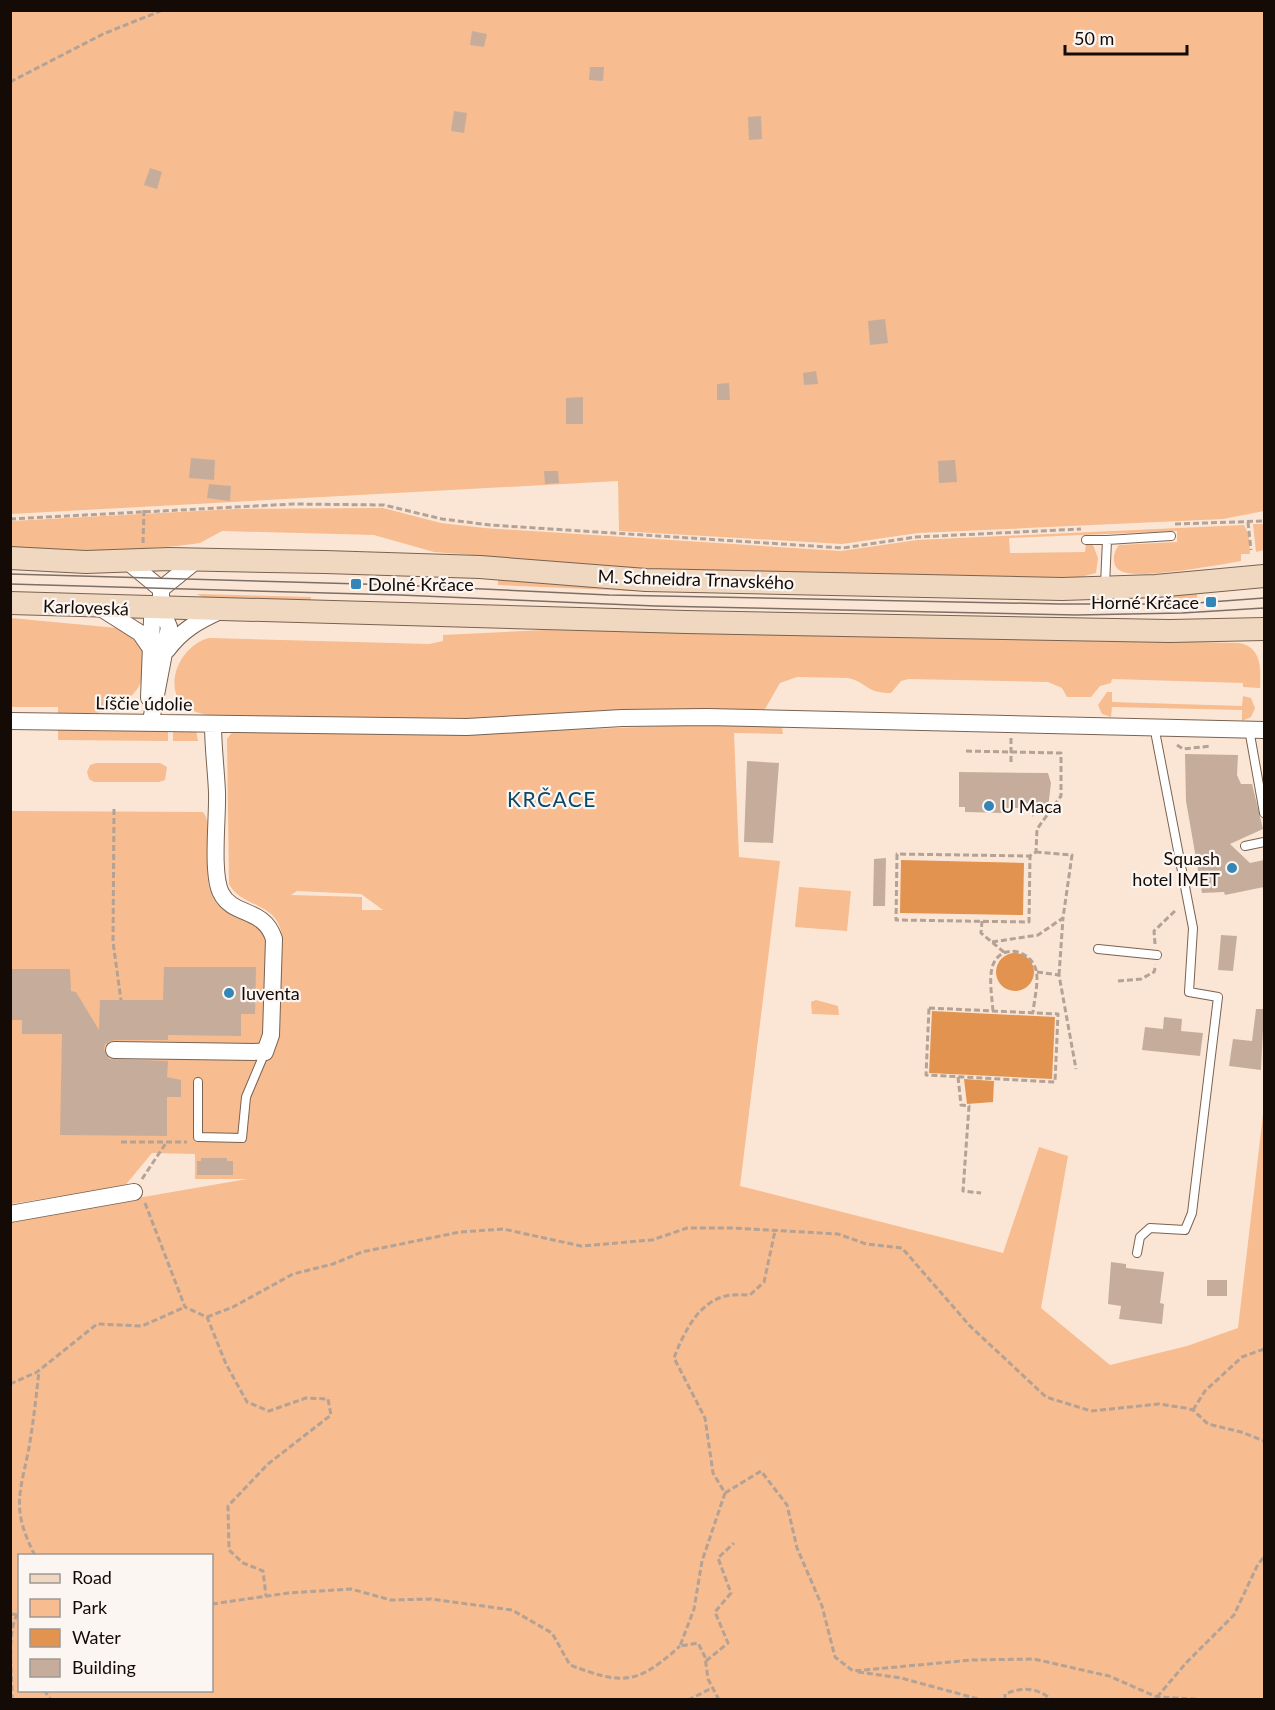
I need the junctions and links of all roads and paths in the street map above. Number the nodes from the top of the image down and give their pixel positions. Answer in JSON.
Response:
{"nodes":[{"id":1,"x":163,"y":10,"type":"edge"},
{"id":2,"x":10,"y":82,"type":"edge"},
{"id":3,"x":144,"y":510,"type":"junction"},
{"id":4,"x":10,"y":519,"type":"edge"},
{"id":5,"x":1264,"y":521,"type":"edge"},
{"id":6,"x":1248,"y":522,"type":"junction"},
{"id":7,"x":1166,"y":525,"type":"dead end"},
{"id":8,"x":1083,"y":529,"type":"dead end"},
{"id":9,"x":1171,"y":536,"type":"dead end"},
{"id":10,"x":1086,"y":540,"type":"dead end"},
{"id":11,"x":1107,"y":540,"type":"junction"},
{"id":12,"x":143,"y":544,"type":"dead end"},
{"id":13,"x":1251,"y":549,"type":"dead end"},
{"id":14,"x":10,"y":558,"type":"edge"},
{"id":15,"x":197,"y":560,"type":"junction"},
{"id":16,"x":127,"y":561,"type":"junction"},
{"id":17,"x":1264,"y":576,"type":"edge"},
{"id":18,"x":1105,"y":588,"type":"junction"},
{"id":19,"x":161,"y":599,"type":"junction"},
{"id":20,"x":10,"y":603,"type":"edge"},
{"id":21,"x":99,"y":607,"type":"junction"},
{"id":22,"x":221,"y":610,"type":"junction"},
{"id":23,"x":1264,"y":629,"type":"edge"},
{"id":24,"x":158,"y":648,"type":"junction"},
{"id":25,"x":10,"y":721,"type":"edge"},
{"id":26,"x":151,"y":721,"type":"junction"},
{"id":27,"x":213,"y":724,"type":"junction"},
{"id":28,"x":1010,"y":724,"type":"junction"},
{"id":29,"x":1154,"y":726,"type":"junction"},
{"id":30,"x":1256,"y":729,"type":"edge"},
{"id":31,"x":966,"y":751,"type":"dead end"},
{"id":32,"x":1011,"y":752,"type":"junction"},
{"id":33,"x":1011,"y":763,"type":"dead end"},
{"id":34,"x":114,"y":809,"type":"dead end"},
{"id":35,"x":1264,"y":813,"type":"edge"},
{"id":36,"x":1264,"y":842,"type":"edge"},
{"id":37,"x":1245,"y":846,"type":"dead end"},
{"id":38,"x":1036,"y":852,"type":"junction"},
{"id":39,"x":1030,"y":856,"type":"junction"},
{"id":40,"x":1062,"y":918,"type":"junction"},
{"id":41,"x":982,"y":921,"type":"junction"},
{"id":42,"x":992,"y":942,"type":"junction"},
{"id":43,"x":1098,"y":949,"type":"dead end"},
{"id":44,"x":1005,"y":953,"type":"junction"},
{"id":45,"x":1157,"y":955,"type":"dead end"},
{"id":46,"x":1036,"y":972,"type":"junction"},
{"id":47,"x":1059,"y":975,"type":"junction"},
{"id":48,"x":121,"y":1000,"type":"dead end"},
{"id":49,"x":993,"y":1011,"type":"junction"},
{"id":50,"x":1033,"y":1013,"type":"junction"},
{"id":51,"x":114,"y":1050,"type":"dead end"},
{"id":52,"x":265,"y":1052,"type":"junction"},
{"id":53,"x":1076,"y":1069,"type":"dead end"},
{"id":54,"x":958,"y":1077,"type":"junction"},
{"id":55,"x":198,"y":1082,"type":"dead end"},
{"id":56,"x":198,"y":1137,"type":"junction"},
{"id":57,"x":121,"y":1142,"type":"dead end"},
{"id":58,"x":166,"y":1143,"type":"junction"},
{"id":59,"x":134,"y":1192,"type":"junction"},
{"id":60,"x":981,"y":1193,"type":"dead end"},
{"id":61,"x":10,"y":1214,"type":"edge"},
{"id":62,"x":775,"y":1231,"type":"junction"},
{"id":63,"x":1137,"y":1253,"type":"dead end"},
{"id":64,"x":185,"y":1307,"type":"junction"},
{"id":65,"x":207,"y":1317,"type":"junction"},
{"id":66,"x":1264,"y":1349,"type":"edge"},
{"id":67,"x":39,"y":1371,"type":"junction"},
{"id":68,"x":10,"y":1384,"type":"edge"},
{"id":69,"x":1193,"y":1410,"type":"junction"},
{"id":70,"x":1264,"y":1441,"type":"edge"},
{"id":71,"x":724,"y":1493,"type":"junction"},
{"id":72,"x":734,"y":1543,"type":"dead end"},
{"id":73,"x":34,"y":1554,"type":"edge"},
{"id":74,"x":1264,"y":1557,"type":"edge"},
{"id":75,"x":266,"y":1596,"type":"junction"},
{"id":76,"x":213,"y":1604,"type":"edge"},
{"id":77,"x":10,"y":1614,"type":"edge"},
{"id":78,"x":18,"y":1614,"type":"edge"},
{"id":79,"x":680,"y":1646,"type":"junction"},
{"id":80,"x":705,"y":1661,"type":"junction"},
{"id":81,"x":854,"y":1671,"type":"junction"},
{"id":82,"x":712,"y":1688,"type":"junction"},
{"id":83,"x":1157,"y":1698,"type":"edge"},
{"id":84,"x":12,"y":1700,"type":"edge"},
{"id":85,"x":688,"y":1700,"type":"edge"},
{"id":86,"x":719,"y":1700,"type":"edge"},
{"id":87,"x":982,"y":1700,"type":"edge"},
{"id":88,"x":1005,"y":1700,"type":"edge"},
{"id":89,"x":1052,"y":1700,"type":"edge"},
{"id":90,"x":1212,"y":1700,"type":"edge"}],
"edges":[{"from":1,"to":2,"type":"path"},
{"from":3,"to":4,"type":"path"},
{"from":3,"to":8,"type":"path"},
{"from":3,"to":12,"type":"path"},
{"from":5,"to":6,"type":"path"},
{"from":6,"to":7,"type":"path"},
{"from":6,"to":13,"type":"path"},
{"from":9,"to":11,"type":"lane"},
{"from":10,"to":11,"type":"lane"},
{"from":11,"to":18,"type":"lane"},
{"from":14,"to":16,"type":"main road"},
{"from":15,"to":16,"type":"main road","name":"M. Schneidra Trnavského"},
{"from":15,"to":18,"type":"main road","name":"M. Schneidra Trnavského"},
{"from":15,"to":19,"type":"street"},
{"from":16,"to":19,"type":"street"},
{"from":17,"to":18,"type":"main road","name":"M. Schneidra Trnavského"},
{"from":19,"to":21,"type":"main road","name":"Karloveská"},
{"from":19,"to":22,"type":"main road"},
{"from":19,"to":24,"type":"street"},
{"from":20,"to":21,"type":"main road","name":"Karloveská"},
{"from":21,"to":24,"type":"street"},
{"from":22,"to":23,"type":"main road"},
{"from":22,"to":24,"type":"street"},
{"from":24,"to":26,"type":"street"},
{"from":25,"to":26,"type":"street","name":"Líščie údolie"},
{"from":26,"to":27,"type":"street","name":"Líščie údolie"},
{"from":27,"to":28,"type":"street","name":"Líščie údolie"},
{"from":27,"to":52,"type":"street"},
{"from":28,"to":29,"type":"street","name":"Líščie údolie"},
{"from":28,"to":32,"type":"path"},
{"from":29,"to":30,"type":"street","name":"Líščie údolie"},
{"from":29,"to":63,"type":"lane"},
{"from":30,"to":35,"type":"lane"},
{"from":31,"to":32,"type":"path"},
{"from":32,"to":33,"type":"path"},
{"from":32,"to":38,"type":"path"},
{"from":34,"to":48,"type":"path"},
{"from":36,"to":37,"type":"lane"},
{"from":38,"to":39,"type":"path"},
{"from":38,"to":40,"type":"path"},
{"from":39,"to":41,"type":"path"},
{"from":39,"to":41,"type":"path"},
{"from":40,"to":42,"type":"path"},
{"from":40,"to":47,"type":"path"},
{"from":41,"to":42,"type":"path"},
{"from":42,"to":44,"type":"path"},
{"from":43,"to":45,"type":"lane"},
{"from":44,"to":46,"type":"path"},
{"from":44,"to":49,"type":"path"},
{"from":46,"to":47,"type":"path"},
{"from":46,"to":50,"type":"path"},
{"from":47,"to":53,"type":"path"},
{"from":49,"to":50,"type":"path"},
{"from":49,"to":54,"type":"path"},
{"from":50,"to":54,"type":"path"},
{"from":51,"to":52,"type":"street"},
{"from":52,"to":56,"type":"lane"},
{"from":54,"to":60,"type":"path"},
{"from":55,"to":56,"type":"lane"},
{"from":56,"to":58,"type":"path"},
{"from":57,"to":58,"type":"path"},
{"from":58,"to":59,"type":"path"},
{"from":59,"to":61,"type":"street"},
{"from":59,"to":64,"type":"path"},
{"from":62,"to":65,"type":"path"},
{"from":62,"to":69,"type":"path"},
{"from":62,"to":71,"type":"path"},
{"from":64,"to":65,"type":"path"},
{"from":64,"to":67,"type":"path"},
{"from":65,"to":75,"type":"path"},
{"from":66,"to":69,"type":"path"},
{"from":67,"to":68,"type":"path"},
{"from":67,"to":73,"type":"path"},
{"from":69,"to":70,"type":"path"},
{"from":71,"to":79,"type":"path"},
{"from":71,"to":81,"type":"path"},
{"from":72,"to":80,"type":"path"},
{"from":74,"to":83,"type":"path"},
{"from":75,"to":76,"type":"path"},
{"from":75,"to":79,"type":"path"},
{"from":77,"to":78,"type":"path"},
{"from":78,"to":84,"type":"path"},
{"from":79,"to":80,"type":"path"},
{"from":80,"to":82,"type":"path"},
{"from":81,"to":83,"type":"path"},
{"from":81,"to":87,"type":"path"},
{"from":82,"to":85,"type":"path"},
{"from":82,"to":86,"type":"path"},
{"from":83,"to":90,"type":"path"},
{"from":88,"to":89,"type":"path"}]}
